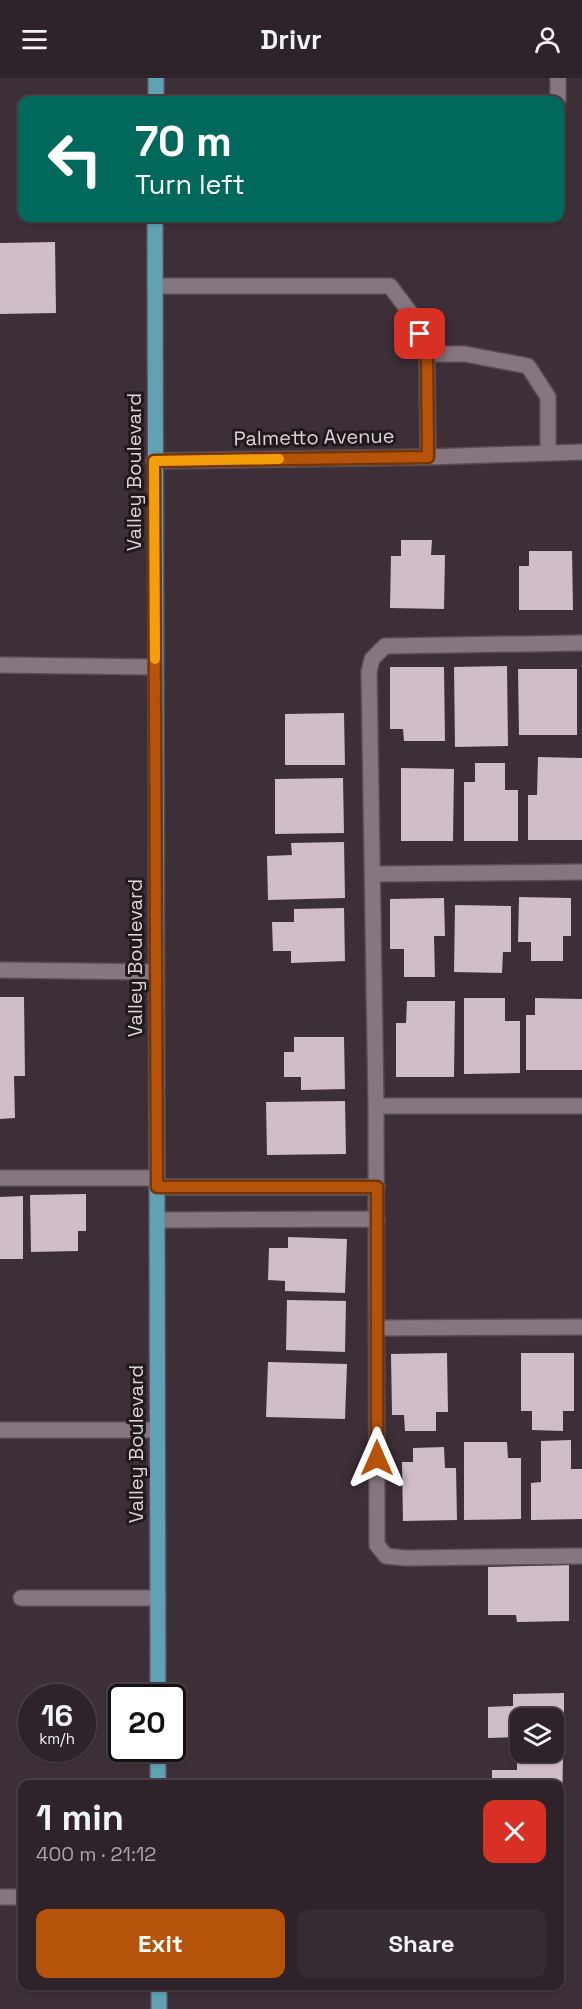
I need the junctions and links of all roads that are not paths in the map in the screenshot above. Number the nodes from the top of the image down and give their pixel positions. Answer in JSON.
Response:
{"nodes":[{"id":1,"x":156,"y":78,"type":"edge"},
{"id":2,"x":558,"y":78,"type":"edge"},
{"id":3,"x":156,"y":96,"type":"edge"},
{"id":4,"x":558,"y":96,"type":"edge"},
{"id":5,"x":155,"y":222,"type":"edge"},
{"id":6,"x":155,"y":286,"type":"junction"},
{"id":7,"x":427,"y":354,"type":"junction"},
{"id":8,"x":582,"y":452,"type":"edge"},
{"id":9,"x":548,"y":453,"type":"junction"},
{"id":10,"x":428,"y":457,"type":"junction"},
{"id":11,"x":154,"y":461,"type":"junction"},
{"id":12,"x":582,"y":643,"type":"edge"},
{"id":13,"x":0,"y":665,"type":"edge"},
{"id":14,"x":155,"y":667,"type":"junction"},
{"id":15,"x":582,"y":872,"type":"edge"},
{"id":16,"x":373,"y":874,"type":"junction"},
{"id":17,"x":0,"y":970,"type":"edge"},
{"id":18,"x":156,"y":972,"type":"junction"},
{"id":19,"x":376,"y":1106,"type":"junction"},
{"id":20,"x":582,"y":1106,"type":"edge"},
{"id":21,"x":0,"y":1179,"type":"edge"},
{"id":22,"x":157,"y":1183,"type":"junction"},
{"id":23,"x":377,"y":1187,"type":"junction"},
{"id":24,"x":377,"y":1219,"type":"junction"},
{"id":25,"x":157,"y":1220,"type":"junction"},
{"id":26,"x":582,"y":1327,"type":"edge"},
{"id":27,"x":377,"y":1328,"type":"junction"},
{"id":28,"x":0,"y":1430,"type":"edge"},
{"id":29,"x":157,"y":1430,"type":"junction"},
{"id":30,"x":582,"y":1556,"type":"edge"},
{"id":31,"x":21,"y":1598,"type":"dead end"},
{"id":32,"x":158,"y":1598,"type":"junction"},
{"id":33,"x":158,"y":1684,"type":"edge"},
{"id":34,"x":158,"y":1762,"type":"edge"},
{"id":35,"x":158,"y":1780,"type":"edge"},
{"id":36,"x":18,"y":1897,"type":"edge"},
{"id":37,"x":0,"y":1898,"type":"edge"},
{"id":38,"x":159,"y":1990,"type":"edge"},
{"id":39,"x":159,"y":2009,"type":"edge"}],
"edges":[{"from":1,"to":3,"type":"main road"},
{"from":2,"to":4,"type":"street"},
{"from":5,"to":6,"type":"main road","name":"Valley Boulevard"},
{"from":6,"to":7,"type":"street"},
{"from":6,"to":11,"type":"main road","name":"Valley Boulevard"},
{"from":7,"to":9,"type":"street"},
{"from":7,"to":10,"type":"street"},
{"from":8,"to":9,"type":"street","name":"Palmetto Avenue"},
{"from":9,"to":10,"type":"street","name":"Palmetto Avenue"},
{"from":10,"to":11,"type":"street","name":"Palmetto Avenue"},
{"from":11,"to":14,"type":"main road","name":"Valley Boulevard"},
{"from":12,"to":16,"type":"street"},
{"from":13,"to":14,"type":"street"},
{"from":14,"to":18,"type":"main road","name":"Valley Boulevard"},
{"from":15,"to":16,"type":"street"},
{"from":16,"to":19,"type":"street"},
{"from":17,"to":18,"type":"street"},
{"from":18,"to":22,"type":"main road","name":"Valley Boulevard"},
{"from":19,"to":20,"type":"street"},
{"from":19,"to":23,"type":"street"},
{"from":21,"to":22,"type":"street"},
{"from":22,"to":23,"type":"street"},
{"from":22,"to":25,"type":"main road","name":"Valley Boulevard"},
{"from":23,"to":24,"type":"street"},
{"from":24,"to":25,"type":"street"},
{"from":24,"to":27,"type":"street"},
{"from":25,"to":29,"type":"main road","name":"Valley Boulevard"},
{"from":26,"to":27,"type":"street"},
{"from":27,"to":30,"type":"street"},
{"from":28,"to":29,"type":"street"},
{"from":29,"to":32,"type":"main road","name":"Valley Boulevard"},
{"from":31,"to":32,"type":"street"},
{"from":32,"to":33,"type":"main road","name":"Valley Boulevard"},
{"from":34,"to":35,"type":"main road"},
{"from":36,"to":37,"type":"street"},
{"from":38,"to":39,"type":"main road"}]}
